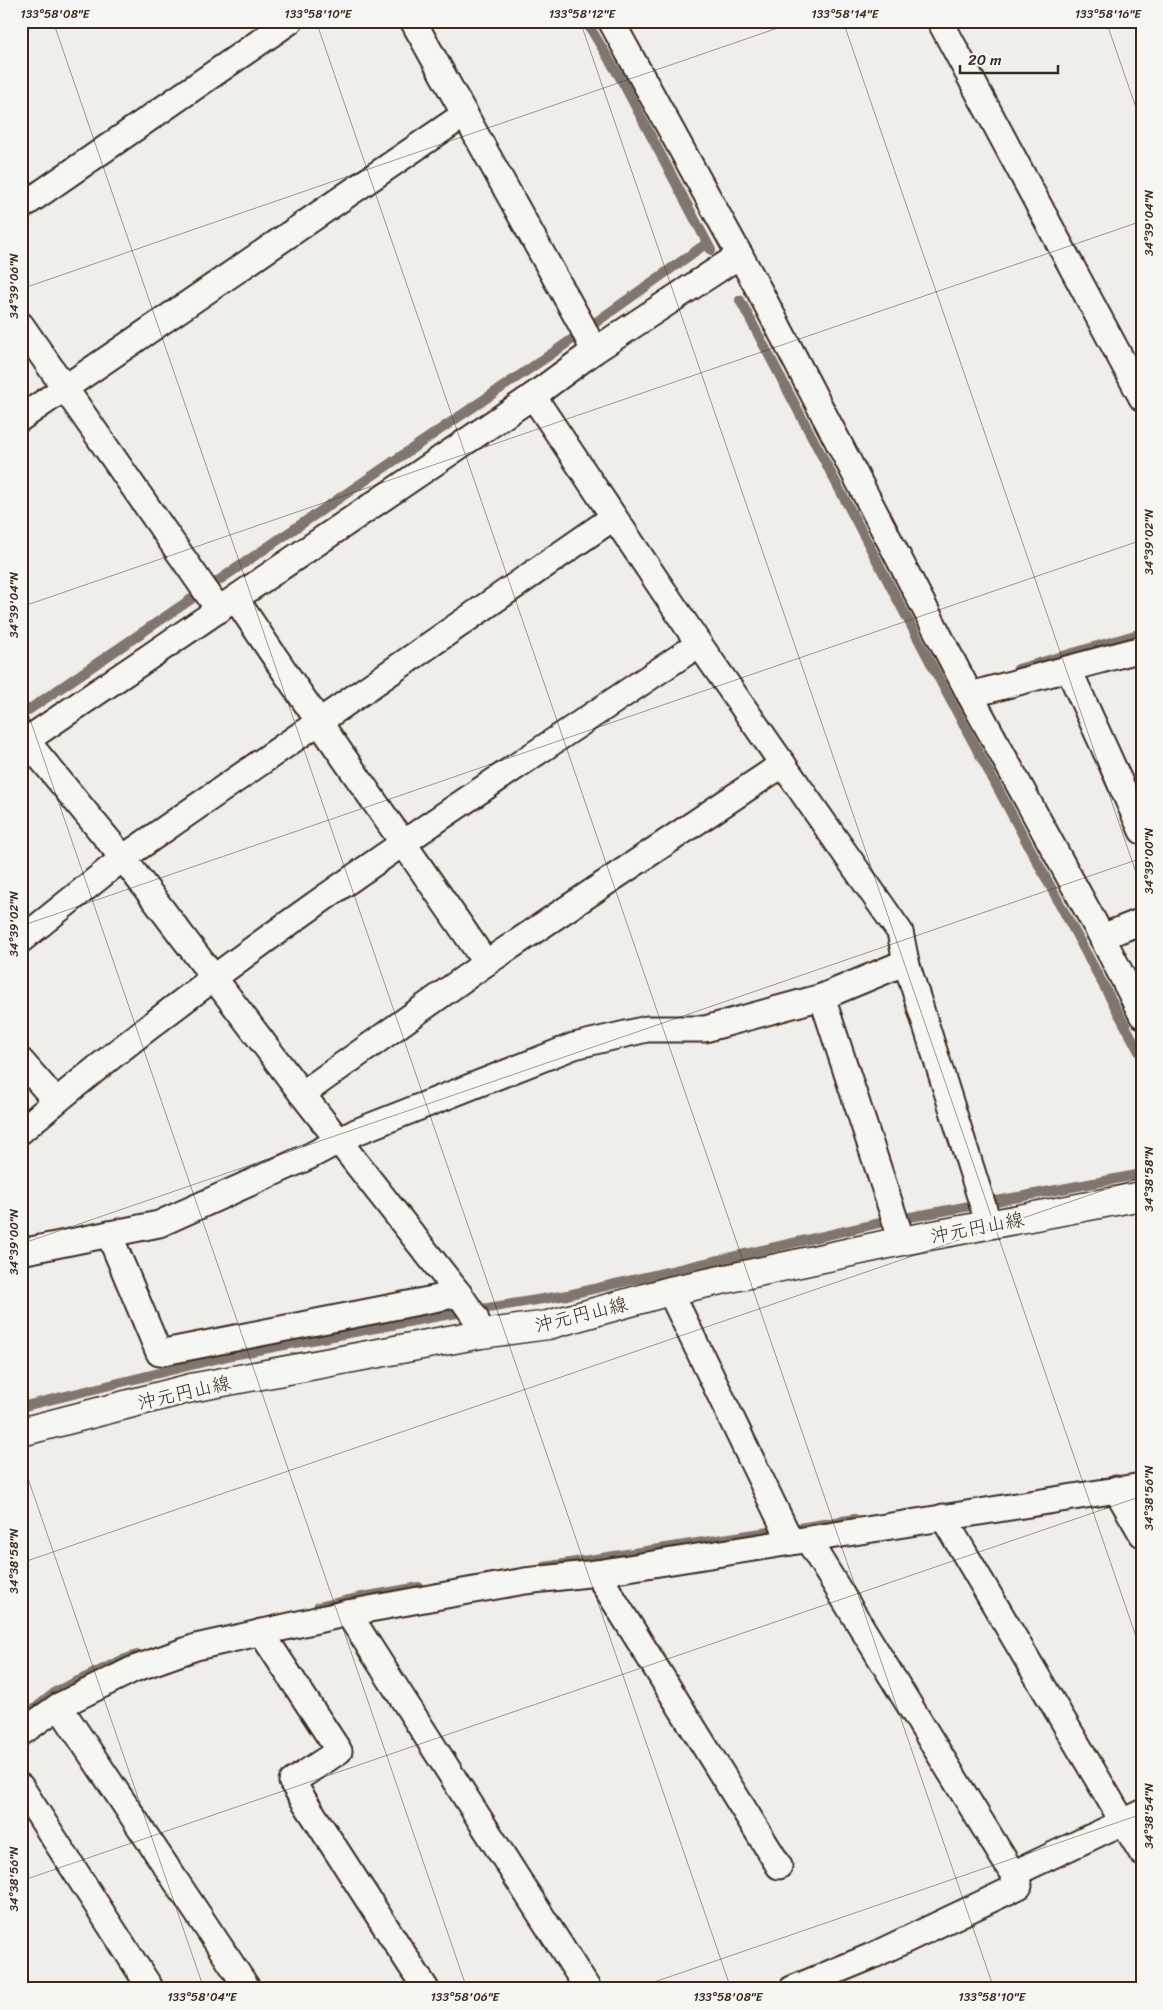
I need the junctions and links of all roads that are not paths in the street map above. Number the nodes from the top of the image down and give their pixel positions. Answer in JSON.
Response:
{"nodes":[{"id":1,"x":290,"y":21,"type":"edge"},
{"id":2,"x":413,"y":21,"type":"edge"},
{"id":3,"x":940,"y":21,"type":"edge"},
{"id":4,"x":614,"y":22,"type":"edge"},
{"id":5,"x":465,"y":114,"type":"junction"},
{"id":6,"x":21,"y":207,"type":"edge"},
{"id":7,"x":740,"y":255,"type":"junction"},
{"id":8,"x":21,"y":325,"type":"edge"},
{"id":9,"x":587,"y":337,"type":"junction"},
{"id":10,"x":66,"y":387,"type":"junction"},
{"id":11,"x":533,"y":396,"type":"junction"},
{"id":12,"x":1142,"y":398,"type":"edge"},
{"id":13,"x":21,"y":418,"type":"edge"},
{"id":14,"x":614,"y":517,"type":"junction"},
{"id":15,"x":215,"y":596,"type":"junction"},
{"id":16,"x":699,"y":644,"type":"junction"},
{"id":17,"x":1142,"y":649,"type":"edge"},
{"id":18,"x":1069,"y":670,"type":"junction"},
{"id":19,"x":970,"y":696,"type":"junction"},
{"id":20,"x":318,"y":722,"type":"junction"},
{"id":21,"x":23,"y":739,"type":"edge"},
{"id":22,"x":783,"y":764,"type":"junction"},
{"id":23,"x":1142,"y":832,"type":"edge"},
{"id":24,"x":404,"y":842,"type":"junction"},
{"id":25,"x":123,"y":858,"type":"junction"},
{"id":26,"x":1142,"y":921,"type":"edge"},
{"id":27,"x":1102,"y":937,"type":"junction"},
{"id":28,"x":21,"y":940,"type":"edge"},
{"id":29,"x":906,"y":962,"type":"junction"},
{"id":30,"x":486,"y":963,"type":"junction"},
{"id":31,"x":212,"y":978,"type":"junction"},
{"id":32,"x":822,"y":997,"type":"junction"},
{"id":33,"x":1142,"y":1015,"type":"edge"},
{"id":34,"x":21,"y":1061,"type":"edge"},
{"id":35,"x":302,"y":1094,"type":"junction"},
{"id":36,"x":56,"y":1101,"type":"junction"},
{"id":37,"x":21,"y":1132,"type":"edge"},
{"id":38,"x":339,"y":1141,"type":"junction"},
{"id":39,"x":1142,"y":1196,"type":"edge"},
{"id":40,"x":984,"y":1210,"type":"junction"},
{"id":41,"x":898,"y":1228,"type":"junction"},
{"id":42,"x":109,"y":1234,"type":"junction"},
{"id":43,"x":21,"y":1252,"type":"edge"},
{"id":44,"x":670,"y":1292,"type":"junction"},
{"id":45,"x":470,"y":1312,"type":"junction"},
{"id":46,"x":21,"y":1432,"type":"edge"},
{"id":47,"x":1142,"y":1486,"type":"edge"},
{"id":48,"x":1116,"y":1489,"type":"junction"},
{"id":49,"x":943,"y":1517,"type":"junction"},
{"id":50,"x":1142,"y":1534,"type":"edge"},
{"id":51,"x":799,"y":1541,"type":"junction"},
{"id":52,"x":597,"y":1573,"type":"junction"},
{"id":53,"x":348,"y":1613,"type":"junction"},
{"id":54,"x":261,"y":1632,"type":"junction"},
{"id":55,"x":59,"y":1706,"type":"junction"},
{"id":56,"x":21,"y":1733,"type":"edge"},
{"id":57,"x":21,"y":1787,"type":"edge"},
{"id":58,"x":1133,"y":1818,"type":"edge"},
{"id":59,"x":1142,"y":1853,"type":"edge"},
{"id":60,"x":779,"y":1866,"type":"dead end"},
{"id":61,"x":1013,"y":1874,"type":"junction"},
{"id":62,"x":151,"y":1989,"type":"edge"},
{"id":63,"x":248,"y":1989,"type":"edge"},
{"id":64,"x":426,"y":1989,"type":"edge"},
{"id":65,"x":588,"y":1989,"type":"edge"},
{"id":66,"x":792,"y":1989,"type":"edge"}],
"edges":[{"from":1,"to":6,"type":"street"},
{"from":2,"to":5,"type":"street"},
{"from":3,"to":12,"type":"street"},
{"from":4,"to":7,"type":"street"},
{"from":5,"to":9,"type":"street"},
{"from":5,"to":10,"type":"street"},
{"from":7,"to":9,"type":"street"},
{"from":7,"to":19,"type":"street"},
{"from":8,"to":10,"type":"street"},
{"from":9,"to":11,"type":"street"},
{"from":10,"to":13,"type":"street"},
{"from":10,"to":15,"type":"street"},
{"from":11,"to":14,"type":"street"},
{"from":11,"to":15,"type":"street"},
{"from":14,"to":16,"type":"street"},
{"from":14,"to":20,"type":"street"},
{"from":15,"to":20,"type":"street"},
{"from":15,"to":21,"type":"street"},
{"from":16,"to":22,"type":"street"},
{"from":16,"to":24,"type":"street"},
{"from":17,"to":18,"type":"street"},
{"from":18,"to":19,"type":"street"},
{"from":18,"to":23,"type":"street"},
{"from":19,"to":27,"type":"street"},
{"from":20,"to":24,"type":"street"},
{"from":20,"to":25,"type":"street"},
{"from":21,"to":25,"type":"street"},
{"from":22,"to":29,"type":"street"},
{"from":22,"to":30,"type":"street"},
{"from":24,"to":30,"type":"street"},
{"from":24,"to":31,"type":"street"},
{"from":25,"to":28,"type":"street"},
{"from":25,"to":31,"type":"street"},
{"from":26,"to":27,"type":"street"},
{"from":27,"to":33,"type":"street"},
{"from":29,"to":32,"type":"street"},
{"from":29,"to":40,"type":"street"},
{"from":30,"to":35,"type":"street"},
{"from":31,"to":35,"type":"street"},
{"from":31,"to":36,"type":"street"},
{"from":32,"to":38,"type":"street"},
{"from":32,"to":41,"type":"street"},
{"from":34,"to":36,"type":"street"},
{"from":35,"to":38,"type":"street"},
{"from":36,"to":37,"type":"street"},
{"from":38,"to":42,"type":"street"},
{"from":38,"to":45,"type":"street"},
{"from":39,"to":40,"type":"main road","name":"沖元円山線"},
{"from":40,"to":41,"type":"main road","name":"沖元円山線"},
{"from":41,"to":44,"type":"main road","name":"沖元円山線"},
{"from":42,"to":43,"type":"street"},
{"from":42,"to":45,"type":"street"},
{"from":44,"to":45,"type":"main road","name":"沖元円山線"},
{"from":44,"to":51,"type":"street"},
{"from":45,"to":46,"type":"main road","name":"沖元円山線"},
{"from":47,"to":48,"type":"street"},
{"from":48,"to":49,"type":"street"},
{"from":48,"to":50,"type":"street"},
{"from":49,"to":51,"type":"street"},
{"from":49,"to":58,"type":"street"},
{"from":51,"to":52,"type":"street"},
{"from":51,"to":61,"type":"street"},
{"from":52,"to":53,"type":"street"},
{"from":52,"to":60,"type":"street"},
{"from":53,"to":54,"type":"street"},
{"from":53,"to":65,"type":"street"},
{"from":54,"to":55,"type":"street"},
{"from":54,"to":64,"type":"street"},
{"from":55,"to":56,"type":"street"},
{"from":55,"to":63,"type":"street"},
{"from":57,"to":62,"type":"street"},
{"from":58,"to":59,"type":"street"},
{"from":58,"to":61,"type":"street"},
{"from":61,"to":66,"type":"street"}]}
